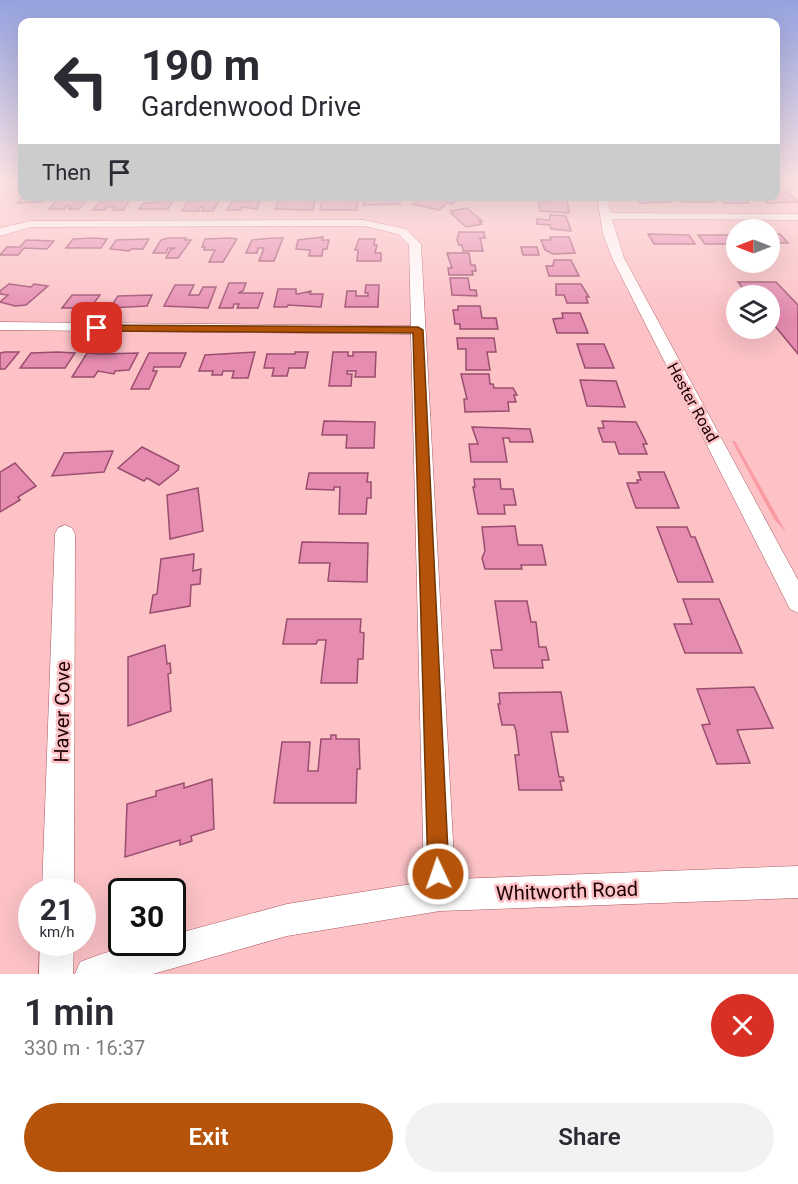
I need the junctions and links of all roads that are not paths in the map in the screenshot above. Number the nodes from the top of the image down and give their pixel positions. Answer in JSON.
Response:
{"nodes":[{"id":1,"x":17,"y":227,"type":"edge"},
{"id":2,"x":385,"y":227,"type":"edge"},
{"id":3,"x":608,"y":227,"type":"edge"},
{"id":4,"x":0,"y":232,"type":"edge"},
{"id":5,"x":0,"y":326,"type":"edge"},
{"id":6,"x":418,"y":330,"type":"junction"},
{"id":7,"x":65,"y":534,"type":"dead end"},
{"id":8,"x":798,"y":602,"type":"edge"},
{"id":9,"x":58,"y":878,"type":"edge"},
{"id":10,"x":798,"y":882,"type":"edge"},
{"id":11,"x":440,"y":895,"type":"junction"},
{"id":12,"x":57,"y":956,"type":"edge"},
{"id":13,"x":56,"y":974,"type":"edge"},
{"id":14,"x":92,"y":974,"type":"edge"}],
"edges":[{"from":1,"to":4,"type":"street"},
{"from":2,"to":6,"type":"street"},
{"from":3,"to":8,"type":"street","name":"Hester Road"},
{"from":5,"to":6,"type":"street"},
{"from":6,"to":11,"type":"street"},
{"from":7,"to":9,"type":"street","name":"Haver Cove"},
{"from":10,"to":11,"type":"street","name":"Whitworth Road"},
{"from":11,"to":14,"type":"street","name":"Whitworth Road"},
{"from":12,"to":13,"type":"street"}]}
